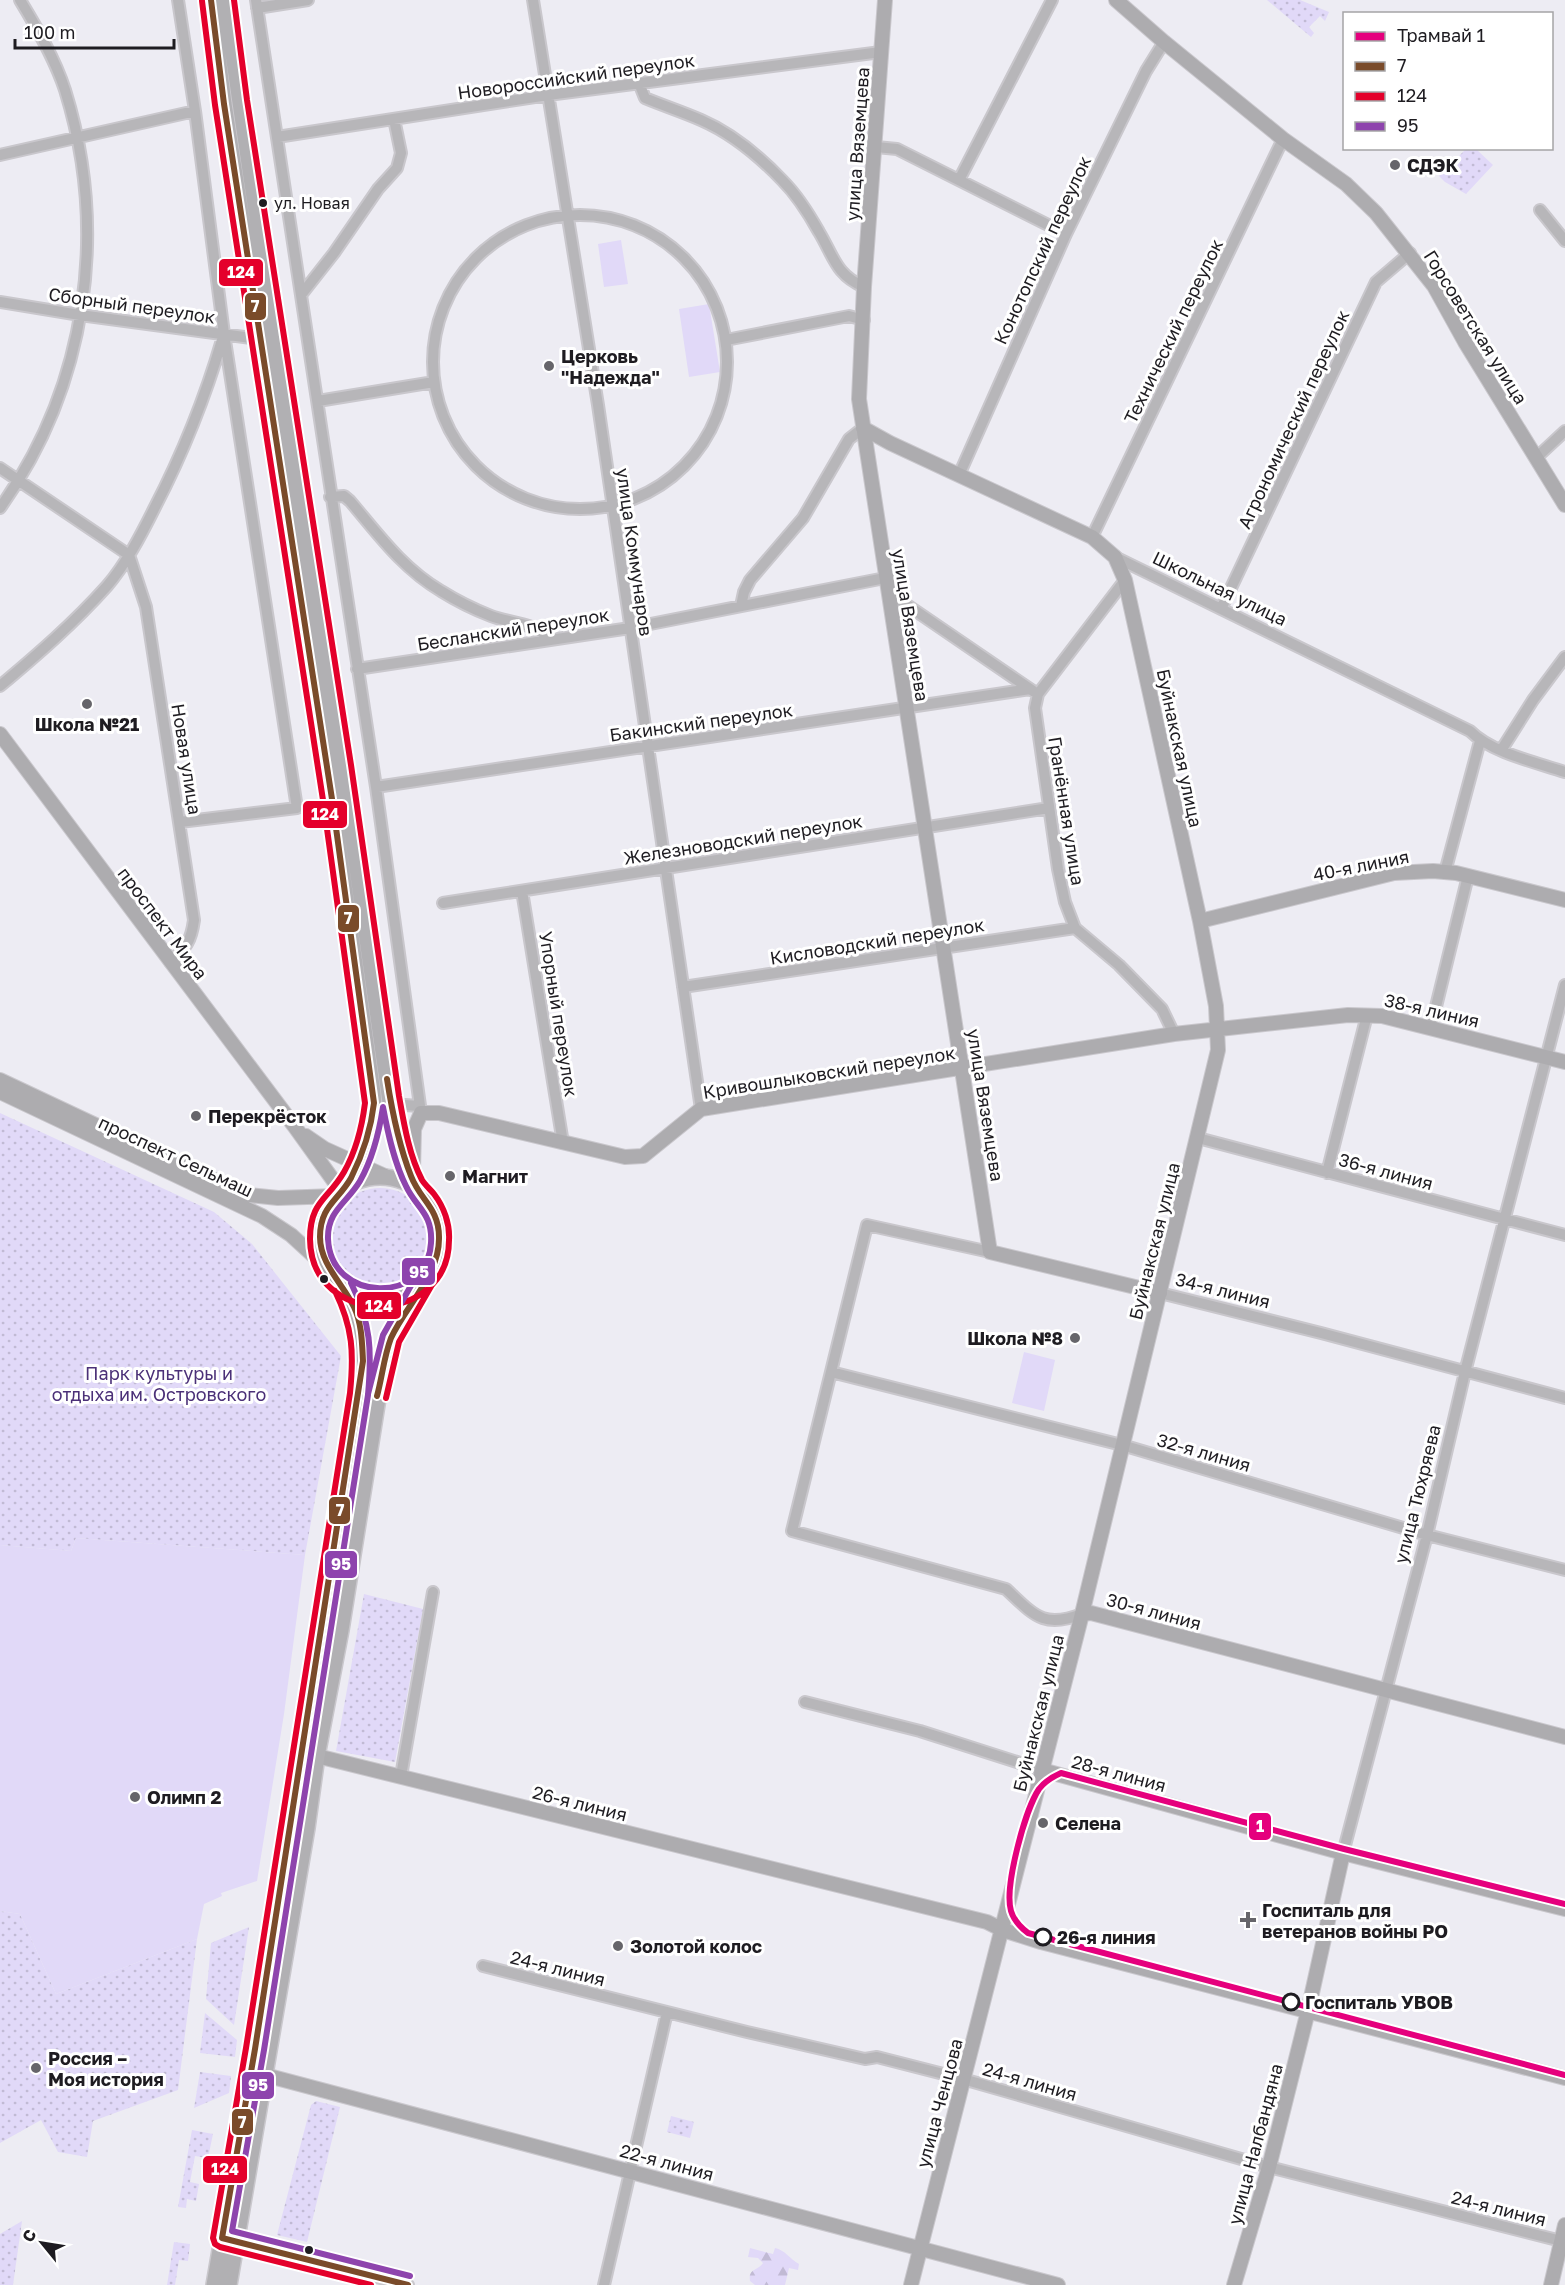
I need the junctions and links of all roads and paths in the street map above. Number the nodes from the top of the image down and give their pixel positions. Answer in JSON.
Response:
{"nodes":[{"id":1,"x":20,"y":0,"type":"edge"},
{"id":2,"x":178,"y":0,"type":"edge"},
{"id":3,"x":211,"y":0,"type":"edge"},
{"id":4,"x":225,"y":0,"type":"edge"},
{"id":5,"x":308,"y":0,"type":"edge"},
{"id":6,"x":533,"y":0,"type":"edge"},
{"id":7,"x":885,"y":0,"type":"edge"},
{"id":8,"x":1052,"y":0,"type":"edge"},
{"id":9,"x":1116,"y":0,"type":"edge"},
{"id":10,"x":256,"y":4,"type":"edge"},
{"id":11,"x":1164,"y":42,"type":"junction"},
{"id":12,"x":881,"y":52,"type":"junction"},
{"id":13,"x":639,"y":83,"type":"junction"},
{"id":14,"x":548,"y":95,"type":"junction"},
{"id":15,"x":195,"y":111,"type":"junction"},
{"id":16,"x":394,"y":119,"type":"junction"},
{"id":17,"x":276,"y":137,"type":"junction"},
{"id":18,"x":77,"y":138,"type":"junction"},
{"id":19,"x":1283,"y":139,"type":"junction"},
{"id":20,"x":876,"y":147,"type":"junction"},
{"id":21,"x":0,"y":154,"type":"edge"},
{"id":22,"x":959,"y":180,"type":"junction"},
{"id":23,"x":1540,"y":210,"type":"dead end"},
{"id":24,"x":568,"y":215,"type":"junction"},
{"id":25,"x":1066,"y":234,"type":"junction"},
{"id":26,"x":1565,"y":241,"type":"edge"},
{"id":27,"x":1410,"y":253,"type":"junction"},
{"id":28,"x":864,"y":287,"type":"junction"},
{"id":29,"x":301,"y":295,"type":"junction"},
{"id":30,"x":0,"y":302,"type":"edge"},
{"id":31,"x":80,"y":315,"type":"junction"},
{"id":32,"x":864,"y":320,"type":"junction"},
{"id":33,"x":224,"y":334,"type":"junction"},
{"id":34,"x":259,"y":339,"type":"junction"},
{"id":35,"x":726,"y":340,"type":"junction"},
{"id":36,"x":434,"y":382,"type":"junction"},
{"id":37,"x":318,"y":401,"type":"junction"},
{"id":38,"x":863,"y":428,"type":"junction"},
{"id":39,"x":1565,"y":431,"type":"edge"},
{"id":40,"x":1536,"y":458,"type":"junction"},
{"id":41,"x":0,"y":468,"type":"edge"},
{"id":42,"x":959,"y":475,"type":"junction"},
{"id":43,"x":20,"y":481,"type":"junction"},
{"id":44,"x":330,"y":496,"type":"junction"},
{"id":45,"x":1565,"y":505,"type":"edge"},
{"id":46,"x":611,"y":506,"type":"junction"},
{"id":47,"x":0,"y":508,"type":"edge"},
{"id":48,"x":1092,"y":537,"type":"junction"},
{"id":49,"x":129,"y":555,"type":"junction"},
{"id":50,"x":1115,"y":557,"type":"junction"},
{"id":51,"x":1125,"y":580,"type":"junction"},
{"id":52,"x":887,"y":585,"type":"junction"},
{"id":53,"x":741,"y":606,"type":"junction"},
{"id":54,"x":1221,"y":609,"type":"junction"},
{"id":55,"x":630,"y":628,"type":"junction"},
{"id":56,"x":549,"y":639,"type":"junction"},
{"id":57,"x":1565,"y":657,"type":"edge"},
{"id":58,"x":357,"y":669,"type":"junction"},
{"id":59,"x":0,"y":686,"type":"edge"},
{"id":60,"x":1034,"y":692,"type":"junction"},
{"id":61,"x":906,"y":709,"type":"junction"},
{"id":62,"x":0,"y":734,"type":"edge"},
{"id":63,"x":1480,"y":741,"type":"junction"},
{"id":64,"x":647,"y":746,"type":"junction"},
{"id":65,"x":1502,"y":749,"type":"junction"},
{"id":66,"x":1565,"y":772,"type":"edge"},
{"id":67,"x":376,"y":787,"type":"junction"},
{"id":68,"x":1049,"y":808,"type":"junction"},
{"id":69,"x":180,"y":822,"type":"junction"},
{"id":70,"x":925,"y":827,"type":"junction"},
{"id":71,"x":665,"y":868,"type":"junction"},
{"id":72,"x":1445,"y":872,"type":"junction"},
{"id":73,"x":1468,"y":876,"type":"junction"},
{"id":74,"x":522,"y":891,"type":"junction"},
{"id":75,"x":1565,"y":900,"type":"edge"},
{"id":76,"x":443,"y":903,"type":"dead end"},
{"id":77,"x":1200,"y":921,"type":"junction"},
{"id":78,"x":1075,"y":928,"type":"junction"},
{"id":79,"x":942,"y":947,"type":"junction"},
{"id":80,"x":170,"y":962,"type":"junction"},
{"id":81,"x":1565,"y":985,"type":"edge"},
{"id":82,"x":683,"y":987,"type":"junction"},
{"id":83,"x":1366,"y":1014,"type":"junction"},
{"id":84,"x":1431,"y":1027,"type":"junction"},
{"id":85,"x":1217,"y":1030,"type":"junction"},
{"id":86,"x":1174,"y":1034,"type":"junction"},
{"id":87,"x":1546,"y":1057,"type":"junction"},
{"id":88,"x":1565,"y":1062,"type":"edge"},
{"id":89,"x":963,"y":1069,"type":"junction"},
{"id":90,"x":0,"y":1080,"type":"edge"},
{"id":91,"x":0,"y":1092,"type":"edge"},
{"id":92,"x":391,"y":1104,"type":"junction"},
{"id":93,"x":701,"y":1108,"type":"junction"},
{"id":94,"x":420,"y":1109,"type":"junction"},
{"id":95,"x":299,"y":1132,"type":"junction"},
{"id":96,"x":1198,"y":1138,"type":"junction"},
{"id":97,"x":563,"y":1143,"type":"junction"},
{"id":98,"x":356,"y":1165,"type":"junction"},
{"id":99,"x":1327,"y":1173,"type":"junction"},
{"id":100,"x":387,"y":1177,"type":"junction"},
{"id":101,"x":414,"y":1182,"type":"junction"},
{"id":102,"x":341,"y":1192,"type":"junction"},
{"id":103,"x":1503,"y":1220,"type":"junction"},
{"id":104,"x":1565,"y":1235,"type":"edge"},
{"id":105,"x":990,"y":1252,"type":"junction"},
{"id":106,"x":327,"y":1268,"type":"junction"},
{"id":107,"x":425,"y":1279,"type":"junction"},
{"id":108,"x":343,"y":1287,"type":"junction"},
{"id":109,"x":1160,"y":1293,"type":"junction"},
{"id":110,"x":831,"y":1372,"type":"junction"},
{"id":111,"x":1465,"y":1372,"type":"junction"},
{"id":112,"x":1565,"y":1398,"type":"edge"},
{"id":113,"x":1122,"y":1445,"type":"junction"},
{"id":114,"x":1427,"y":1535,"type":"junction"},
{"id":115,"x":1565,"y":1570,"type":"edge"},
{"id":116,"x":433,"y":1592,"type":"dead end"},
{"id":117,"x":1082,"y":1614,"type":"junction"},
{"id":118,"x":1384,"y":1691,"type":"junction"},
{"id":119,"x":805,"y":1702,"type":"dead end"},
{"id":120,"x":1565,"y":1737,"type":"edge"},
{"id":121,"x":317,"y":1756,"type":"junction"},
{"id":122,"x":1042,"y":1770,"type":"junction"},
{"id":123,"x":401,"y":1776,"type":"junction"},
{"id":124,"x":1343,"y":1853,"type":"junction"},
{"id":125,"x":1565,"y":1909,"type":"edge"},
{"id":126,"x":1003,"y":1930,"type":"junction"},
{"id":127,"x":483,"y":1966,"type":"dead end"},
{"id":128,"x":1308,"y":2011,"type":"junction"},
{"id":129,"x":667,"y":2012,"type":"junction"},
{"id":130,"x":266,"y":2075,"type":"junction"},
{"id":131,"x":1565,"y":2078,"type":"edge"},
{"id":132,"x":963,"y":2079,"type":"junction"},
{"id":133,"x":1269,"y":2167,"type":"junction"},
{"id":134,"x":630,"y":2170,"type":"junction"},
{"id":135,"x":1565,"y":2225,"type":"edge"},
{"id":136,"x":230,"y":2240,"type":"junction"},
{"id":137,"x":1563,"y":2242,"type":"edge"},
{"id":138,"x":920,"y":2249,"type":"junction"},
{"id":139,"x":214,"y":2285,"type":"edge"},
{"id":140,"x":229,"y":2285,"type":"edge"},
{"id":141,"x":408,"y":2285,"type":"edge"},
{"id":142,"x":604,"y":2285,"type":"edge"},
{"id":143,"x":911,"y":2285,"type":"edge"},
{"id":144,"x":1058,"y":2285,"type":"edge"},
{"id":145,"x":1234,"y":2285,"type":"edge"},
{"id":146,"x":1551,"y":2285,"type":"edge"}],
"edges":[{"from":1,"to":18,"type":"street"},
{"from":2,"to":15,"type":"street"},
{"from":3,"to":34,"type":"main road"},
{"from":4,"to":92,"type":"main road"},
{"from":5,"to":10,"type":"street"},
{"from":6,"to":14,"type":"street","name":"улица Коммунаров"},
{"from":7,"to":12,"type":"street","name":"улица Вяземцева"},
{"from":8,"to":22,"type":"street"},
{"from":9,"to":11,"type":"street","name":"Горсоветская улица"},
{"from":10,"to":17,"type":"street"},
{"from":11,"to":19,"type":"street","name":"Горсоветская улица"},
{"from":11,"to":25,"type":"street","name":"Конотопский переулок"},
{"from":12,"to":13,"type":"street","name":"Новороссийский переулок"},
{"from":12,"to":20,"type":"street","name":"улица Вяземцева"},
{"from":13,"to":14,"type":"street","name":"Новороссийский переулок"},
{"from":13,"to":28,"type":"street"},
{"from":14,"to":16,"type":"street","name":"Новороссийский переулок"},
{"from":14,"to":24,"type":"street","name":"улица Коммунаров"},
{"from":15,"to":18,"type":"street"},
{"from":15,"to":33,"type":"street"},
{"from":16,"to":17,"type":"street","name":"Новороссийский переулок"},
{"from":16,"to":29,"type":"street"},
{"from":17,"to":29,"type":"street"},
{"from":18,"to":21,"type":"street"},
{"from":18,"to":31,"type":"street"},
{"from":19,"to":27,"type":"street","name":"Горсоветская улица"},
{"from":19,"to":48,"type":"street","name":"Технический переулок"},
{"from":20,"to":22,"type":"street"},
{"from":20,"to":28,"type":"street","name":"улица Вяземцева"},
{"from":22,"to":25,"type":"street"},
{"from":23,"to":26,"type":"street"},
{"from":24,"to":35,"type":"street"},
{"from":24,"to":36,"type":"street"},
{"from":24,"to":46,"type":"street","name":"улица Коммунаров"},
{"from":25,"to":42,"type":"street","name":"Конотопский переулок"},
{"from":27,"to":40,"type":"street","name":"Горсоветская улица"},
{"from":27,"to":54,"type":"street","name":"Агрономический переулок"},
{"from":28,"to":32,"type":"street","name":"улица Вяземцева"},
{"from":29,"to":37,"type":"street"},
{"from":30,"to":31,"type":"street","name":"Сборный переулок"},
{"from":31,"to":33,"type":"street","name":"Сборный переулок"},
{"from":31,"to":43,"type":"street"},
{"from":32,"to":35,"type":"street"},
{"from":32,"to":38,"type":"street","name":"улица Вяземцева"},
{"from":33,"to":34,"type":"street","name":"Сборный переулок"},
{"from":33,"to":49,"type":"street"},
{"from":33,"to":69,"type":"street"},
{"from":34,"to":98,"type":"main road"},
{"from":35,"to":46,"type":"street"},
{"from":36,"to":37,"type":"street"},
{"from":36,"to":46,"type":"street"},
{"from":37,"to":44,"type":"street"},
{"from":38,"to":42,"type":"street","name":"Школьная улица"},
{"from":38,"to":52,"type":"street","name":"улица Вяземцева"},
{"from":38,"to":53,"type":"street"},
{"from":39,"to":40,"type":"street"},
{"from":40,"to":45,"type":"street","name":"Горсоветская улица"},
{"from":41,"to":43,"type":"street"},
{"from":42,"to":48,"type":"street","name":"Школьная улица"},
{"from":43,"to":47,"type":"street"},
{"from":43,"to":49,"type":"street"},
{"from":44,"to":56,"type":"street"},
{"from":44,"to":58,"type":"street"},
{"from":46,"to":55,"type":"street","name":"улица Коммунаров"},
{"from":48,"to":50,"type":"street","name":"Школьная улица"},
{"from":49,"to":59,"type":"street"},
{"from":49,"to":69,"type":"street","name":"Новая улица"},
{"from":50,"to":51,"type":"street","name":"Буйнакская улица"},
{"from":50,"to":54,"type":"street","name":"Школьная улица"},
{"from":51,"to":60,"type":"street"},
{"from":51,"to":77,"type":"street","name":"Буйнакская улица"},
{"from":52,"to":53,"type":"street","name":"Бесланский переулок"},
{"from":52,"to":60,"type":"street"},
{"from":52,"to":61,"type":"street","name":"улица Вяземцева"},
{"from":53,"to":55,"type":"street","name":"Бесланский переулок"},
{"from":54,"to":63,"type":"street","name":"Школьная улица"},
{"from":55,"to":56,"type":"street","name":"Бесланский переулок"},
{"from":55,"to":64,"type":"street","name":"улица Коммунаров"},
{"from":56,"to":58,"type":"street","name":"Бесланский переулок"},
{"from":57,"to":65,"type":"street"},
{"from":58,"to":67,"type":"street"},
{"from":60,"to":61,"type":"street","name":"Бакинский переулок"},
{"from":60,"to":68,"type":"street","name":"Гранённая улица"},
{"from":61,"to":64,"type":"street","name":"Бакинский переулок"},
{"from":61,"to":70,"type":"street","name":"улица Вяземцева"},
{"from":62,"to":80,"type":"street","name":"проспект Мира"},
{"from":63,"to":65,"type":"street","name":"Школьная улица"},
{"from":63,"to":72,"type":"street"},
{"from":64,"to":67,"type":"street","name":"Бакинский переулок"},
{"from":64,"to":71,"type":"street","name":"улица Коммунаров"},
{"from":65,"to":66,"type":"street","name":"Школьная улица"},
{"from":67,"to":94,"type":"street"},
{"from":68,"to":70,"type":"street","name":"Железноводский переулок"},
{"from":68,"to":78,"type":"street","name":"Гранённая улица"},
{"from":69,"to":80,"type":"street","name":"Новая улица"},
{"from":70,"to":71,"type":"street","name":"Железноводский переулок"},
{"from":70,"to":79,"type":"street","name":"улица Вяземцева"},
{"from":71,"to":74,"type":"street","name":"Железноводский переулок"},
{"from":71,"to":82,"type":"street","name":"улица Коммунаров"},
{"from":72,"to":73,"type":"street","name":"40-я линия"},
{"from":72,"to":77,"type":"street","name":"40-я линия"},
{"from":73,"to":75,"type":"street","name":"40-я линия"},
{"from":73,"to":84,"type":"street"},
{"from":74,"to":76,"type":"street","name":"Железноводский переулок"},
{"from":74,"to":97,"type":"street","name":"Упорный переулок"},
{"from":77,"to":85,"type":"street","name":"Буйнакская улица"},
{"from":78,"to":79,"type":"street","name":"Кисловодский переулок"},
{"from":78,"to":86,"type":"street","name":"Гранённая улица"},
{"from":79,"to":82,"type":"street","name":"Кисловодский переулок"},
{"from":79,"to":89,"type":"street","name":"улица Вяземцева"},
{"from":80,"to":95,"type":"street","name":"проспект Мира"},
{"from":81,"to":87,"type":"street","name":"улица Тюхряева"},
{"from":82,"to":93,"type":"street","name":"улица Коммунаров"},
{"from":83,"to":84,"type":"street","name":"38-я линия"},
{"from":83,"to":85,"type":"street","name":"38-я линия"},
{"from":83,"to":99,"type":"street"},
{"from":84,"to":87,"type":"street","name":"38-я линия"},
{"from":85,"to":86,"type":"street","name":"Кривошлыковский переулок"},
{"from":85,"to":96,"type":"street","name":"Буйнакская улица"},
{"from":86,"to":89,"type":"street","name":"Кривошлыковский переулок"},
{"from":87,"to":88,"type":"street","name":"38-я линия"},
{"from":87,"to":103,"type":"street","name":"улица Тюхряева"},
{"from":89,"to":93,"type":"street","name":"Кривошлыковский переулок"},
{"from":89,"to":105,"type":"street","name":"улица Вяземцева"},
{"from":90,"to":102,"type":"street","name":"проспект Сельмаш"},
{"from":91,"to":106,"type":"street","name":"проспект Сельмаш"},
{"from":92,"to":94,"type":"street"},
{"from":92,"to":101,"type":"main road"},
{"from":93,"to":97,"type":"street","name":"Кривошлыковский переулок"},
{"from":94,"to":97,"type":"street","name":"Кривошлыковский переулок"},
{"from":94,"to":101,"type":"street"},
{"from":95,"to":98,"type":"street","name":"проспект Мира"},
{"from":95,"to":102,"type":"street","name":"проспект Мира"},
{"from":96,"to":99,"type":"street","name":"36-я линия"},
{"from":96,"to":109,"type":"street","name":"Буйнакская улица"},
{"from":98,"to":100,"type":"street","name":"проспект Мира"},
{"from":98,"to":102,"type":"main road"},
{"from":99,"to":103,"type":"street","name":"36-я линия"},
{"from":100,"to":101,"type":"main road"},
{"from":100,"to":102,"type":"main road"},
{"from":101,"to":107,"type":"main road"},
{"from":102,"to":106,"type":"main road"},
{"from":103,"to":104,"type":"street","name":"36-я линия"},
{"from":103,"to":111,"type":"street","name":"улица Тюхряева"},
{"from":105,"to":109,"type":"street","name":"34-я линия"},
{"from":105,"to":110,"type":"street","name":"34-я линия"},
{"from":106,"to":108,"type":"main road"},
{"from":107,"to":108,"type":"main road"},
{"from":107,"to":121,"type":"main road"},
{"from":108,"to":136,"type":"main road"},
{"from":109,"to":111,"type":"street","name":"34-я линия"},
{"from":109,"to":113,"type":"street","name":"Буйнакская улица"},
{"from":110,"to":113,"type":"street","name":"32-я линия"},
{"from":110,"to":117,"type":"street","name":"30-я линия"},
{"from":111,"to":112,"type":"street","name":"34-я линия"},
{"from":111,"to":114,"type":"street","name":"улица Тюхряева"},
{"from":113,"to":114,"type":"street","name":"32-я линия"},
{"from":113,"to":117,"type":"street","name":"Буйнакская улица"},
{"from":114,"to":115,"type":"street","name":"32-я линия"},
{"from":114,"to":118,"type":"street","name":"улица Тюхряева"},
{"from":116,"to":123,"type":"street"},
{"from":117,"to":118,"type":"street","name":"30-я линия"},
{"from":117,"to":122,"type":"street","name":"Буйнакская улица"},
{"from":118,"to":120,"type":"street","name":"30-я линия"},
{"from":118,"to":124,"type":"street","name":"улица Тюхряева"},
{"from":119,"to":122,"type":"street","name":"28-я линия"},
{"from":121,"to":123,"type":"street","name":"26-я линия"},
{"from":121,"to":130,"type":"main road"},
{"from":122,"to":124,"type":"street","name":"28-я линия"},
{"from":122,"to":126,"type":"street","name":"Буйнакская улица"},
{"from":123,"to":126,"type":"street","name":"26-я линия"},
{"from":124,"to":125,"type":"street","name":"28-я линия"},
{"from":124,"to":128,"type":"street","name":"улица Тюхряева"},
{"from":126,"to":128,"type":"street","name":"26-я линия"},
{"from":126,"to":132,"type":"street","name":"улица Ченцова"},
{"from":127,"to":129,"type":"street","name":"24-я линия"},
{"from":128,"to":131,"type":"street","name":"26-я линия"},
{"from":128,"to":133,"type":"street","name":"улица Налбандяна"},
{"from":129,"to":132,"type":"street","name":"24-я линия"},
{"from":129,"to":134,"type":"street"},
{"from":130,"to":134,"type":"street","name":"22-я линия"},
{"from":130,"to":136,"type":"main road"},
{"from":132,"to":133,"type":"street","name":"24-я линия"},
{"from":132,"to":138,"type":"street","name":"улица Ченцова"},
{"from":133,"to":137,"type":"street","name":"24-я линия"},
{"from":133,"to":145,"type":"street","name":"улица Налбандяна"},
{"from":134,"to":138,"type":"street","name":"22-я линия"},
{"from":134,"to":142,"type":"street"},
{"from":135,"to":137,"type":"street"},
{"from":136,"to":139,"type":"main road"},
{"from":136,"to":140,"type":"main road"},
{"from":136,"to":141,"type":"street"},
{"from":137,"to":146,"type":"street"},
{"from":138,"to":143,"type":"street","name":"улица Ченцова"},
{"from":138,"to":144,"type":"street","name":"22-я линия"}]}
